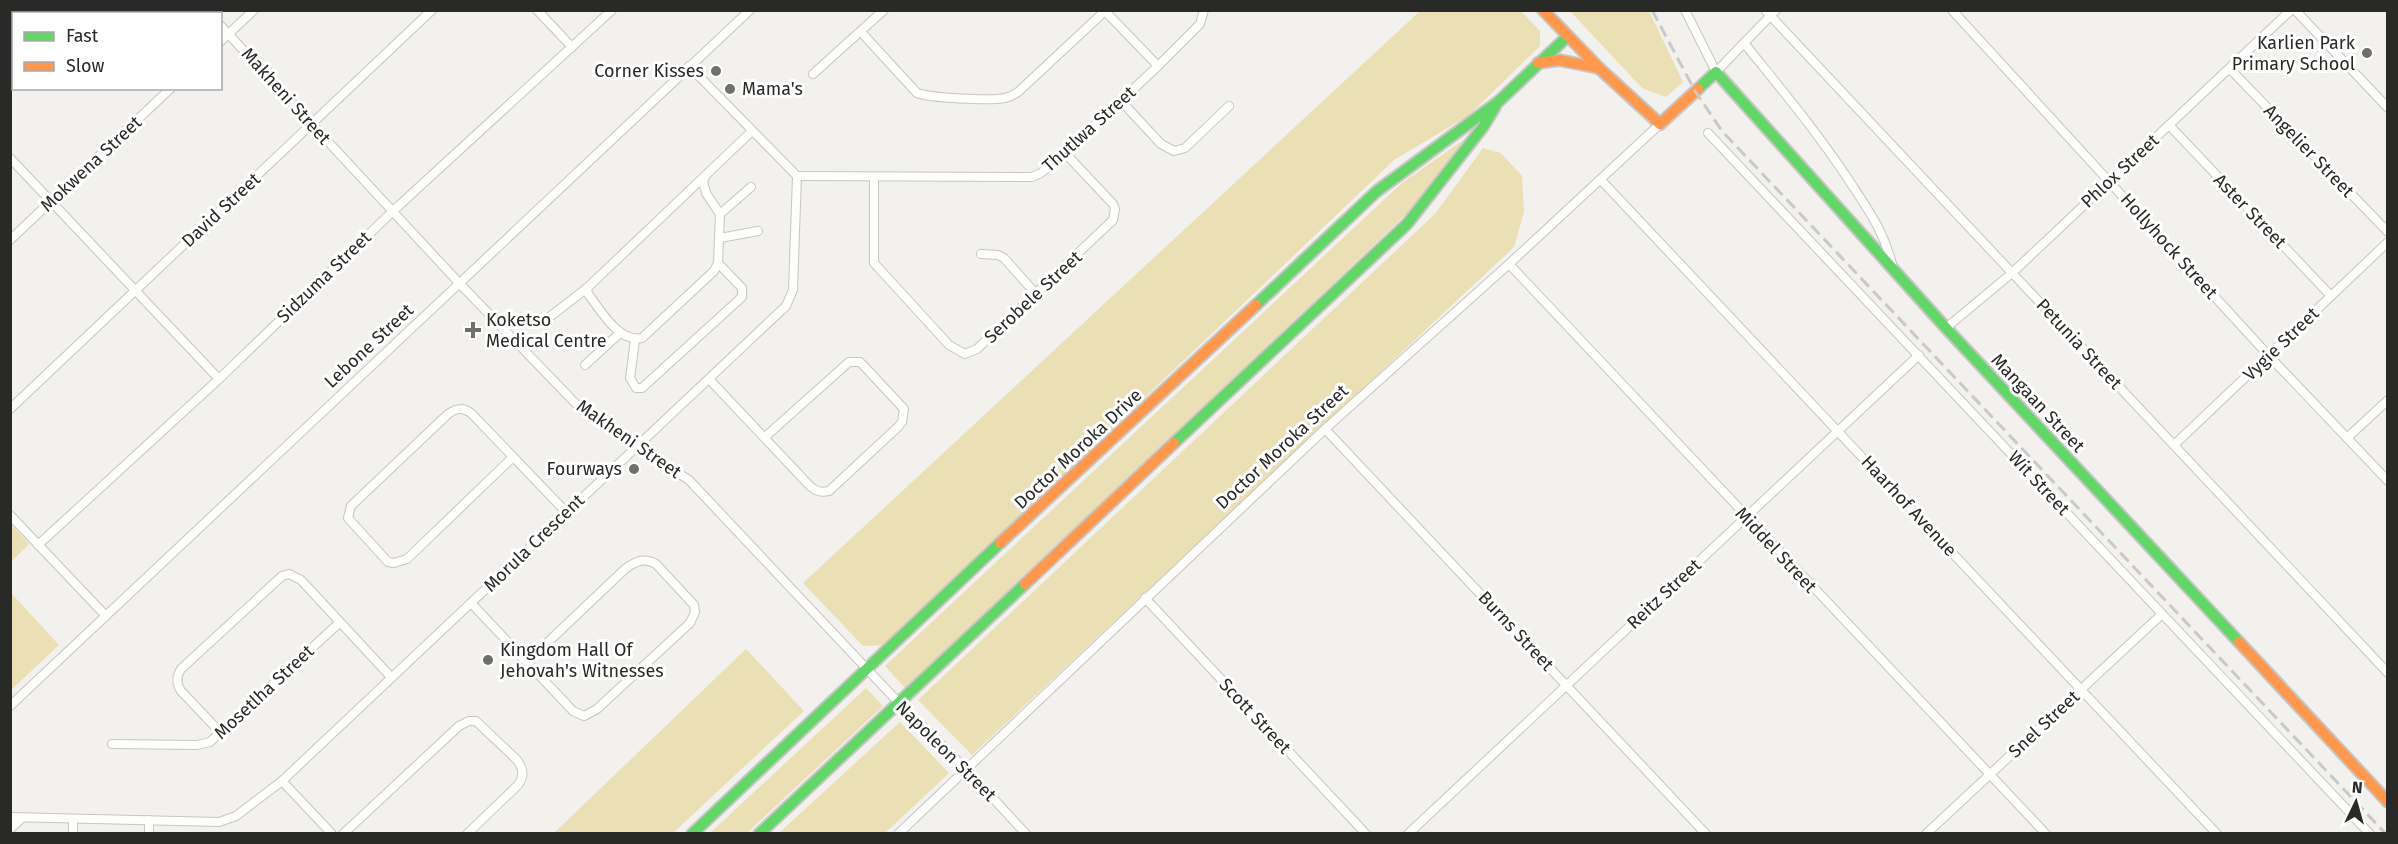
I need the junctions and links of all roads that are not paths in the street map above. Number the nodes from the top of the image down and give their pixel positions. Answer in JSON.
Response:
{"nodes":[{"id":1,"x":254,"y":10,"type":"edge"},
{"id":2,"x":432,"y":10,"type":"edge"},
{"id":3,"x":537,"y":10,"type":"edge"},
{"id":4,"x":612,"y":10,"type":"edge"},
{"id":5,"x":750,"y":10,"type":"edge"},
{"id":6,"x":884,"y":10,"type":"edge"},
{"id":7,"x":1204,"y":10,"type":"edge"},
{"id":8,"x":1543,"y":10,"type":"edge"},
{"id":9,"x":1685,"y":10,"type":"edge"},
{"id":10,"x":1952,"y":10,"type":"edge"},
{"id":11,"x":2293,"y":10,"type":"edge"},
{"id":12,"x":1105,"y":11,"type":"edge"},
{"id":13,"x":1771,"y":12,"type":"edge"},
{"id":14,"x":222,"y":27,"type":"edge"},
{"id":15,"x":861,"y":32,"type":"junction"},
{"id":16,"x":229,"y":34,"type":"junction"},
{"id":17,"x":1568,"y":36,"type":"junction"},
{"id":18,"x":222,"y":40,"type":"edge"},
{"id":19,"x":1744,"y":43,"type":"junction"},
{"id":20,"x":572,"y":47,"type":"junction"},
{"id":21,"x":1538,"y":63,"type":"junction"},
{"id":22,"x":689,"y":66,"type":"junction"},
{"id":23,"x":1158,"y":66,"type":"junction"},
{"id":24,"x":1600,"y":69,"type":"junction"},
{"id":25,"x":2230,"y":69,"type":"junction"},
{"id":26,"x":1716,"y":72,"type":"junction"},
{"id":27,"x":813,"y":74,"type":"dead end"},
{"id":28,"x":169,"y":90,"type":"edge"},
{"id":29,"x":1121,"y":101,"type":"junction"},
{"id":30,"x":1498,"y":102,"type":"junction"},
{"id":31,"x":1229,"y":106,"type":"dead end"},
{"id":32,"x":2388,"y":108,"type":"edge"},
{"id":33,"x":1660,"y":124,"type":"junction"},
{"id":34,"x":2169,"y":125,"type":"junction"},
{"id":35,"x":312,"y":126,"type":"junction"},
{"id":36,"x":751,"y":132,"type":"junction"},
{"id":37,"x":1708,"y":133,"type":"dead end"},
{"id":38,"x":1065,"y":153,"type":"junction"},
{"id":39,"x":10,"y":158,"type":"edge"},
{"id":40,"x":706,"y":175,"type":"junction"},
{"id":41,"x":797,"y":176,"type":"junction"},
{"id":42,"x":874,"y":177,"type":"junction"},
{"id":43,"x":1601,"y":180,"type":"junction"},
{"id":44,"x":2110,"y":181,"type":"junction"},
{"id":45,"x":751,"y":187,"type":"dead end"},
{"id":46,"x":51,"y":202,"type":"junction"},
{"id":47,"x":393,"y":210,"type":"junction"},
{"id":48,"x":720,"y":214,"type":"junction"},
{"id":49,"x":758,"y":231,"type":"dead end"},
{"id":50,"x":2388,"y":232,"type":"edge"},
{"id":51,"x":720,"y":238,"type":"junction"},
{"id":52,"x":10,"y":240,"type":"edge"},
{"id":53,"x":2388,"y":242,"type":"edge"},
{"id":54,"x":981,"y":254,"type":"dead end"},
{"id":55,"x":718,"y":263,"type":"junction"},
{"id":56,"x":1509,"y":264,"type":"junction"},
{"id":57,"x":1893,"y":269,"type":"junction"},
{"id":58,"x":2012,"y":273,"type":"junction"},
{"id":59,"x":460,"y":284,"type":"junction"},
{"id":60,"x":587,"y":288,"type":"junction"},
{"id":61,"x":134,"y":290,"type":"junction"},
{"id":62,"x":1035,"y":293,"type":"junction"},
{"id":63,"x":2331,"y":296,"type":"junction"},
{"id":64,"x":547,"y":319,"type":"dead end"},
{"id":65,"x":1946,"y":328,"type":"junction"},
{"id":66,"x":620,"y":333,"type":"junction"},
{"id":67,"x":635,"y":340,"type":"junction"},
{"id":68,"x":1919,"y":355,"type":"junction"},
{"id":69,"x":2269,"y":356,"type":"junction"},
{"id":70,"x":585,"y":365,"type":"dead end"},
{"id":71,"x":219,"y":379,"type":"junction"},
{"id":72,"x":709,"y":379,"type":"junction"},
{"id":73,"x":2388,"y":400,"type":"edge"},
{"id":74,"x":10,"y":409,"type":"edge"},
{"id":75,"x":1325,"y":429,"type":"junction"},
{"id":76,"x":1838,"y":431,"type":"junction"},
{"id":77,"x":765,"y":437,"type":"junction"},
{"id":78,"x":2347,"y":438,"type":"junction"},
{"id":79,"x":636,"y":446,"type":"junction"},
{"id":80,"x":2175,"y":446,"type":"junction"},
{"id":81,"x":512,"y":458,"type":"junction"},
{"id":82,"x":2388,"y":481,"type":"edge"},
{"id":83,"x":566,"y":512,"type":"junction"},
{"id":84,"x":10,"y":515,"type":"edge"},
{"id":85,"x":1746,"y":517,"type":"junction"},
{"id":86,"x":38,"y":545,"type":"junction"},
{"id":87,"x":1145,"y":598,"type":"junction"},
{"id":88,"x":471,"y":603,"type":"junction"},
{"id":89,"x":2162,"y":614,"type":"junction"},
{"id":90,"x":106,"y":616,"type":"junction"},
{"id":91,"x":339,"y":623,"type":"junction"},
{"id":92,"x":527,"y":663,"type":"junction"},
{"id":93,"x":866,"y":668,"type":"junction"},
{"id":94,"x":2388,"y":673,"type":"edge"},
{"id":95,"x":391,"y":677,"type":"junction"},
{"id":96,"x":1566,"y":685,"type":"junction"},
{"id":97,"x":2081,"y":689,"type":"junction"},
{"id":98,"x":898,"y":703,"type":"junction"},
{"id":99,"x":10,"y":706,"type":"edge"},
{"id":100,"x":220,"y":732,"type":"junction"},
{"id":101,"x":112,"y":744,"type":"dead end"},
{"id":102,"x":967,"y":770,"type":"junction"},
{"id":103,"x":1990,"y":774,"type":"junction"},
{"id":104,"x":282,"y":781,"type":"junction"},
{"id":105,"x":2388,"y":802,"type":"edge"},
{"id":106,"x":10,"y":817,"type":"edge"},
{"id":107,"x":22,"y":818,"type":"junction"},
{"id":108,"x":73,"y":819,"type":"junction"},
{"id":109,"x":149,"y":820,"type":"junction"},
{"id":110,"x":10,"y":829,"type":"edge"},
{"id":111,"x":73,"y":834,"type":"edge"},
{"id":112,"x":149,"y":834,"type":"edge"},
{"id":113,"x":332,"y":834,"type":"edge"},
{"id":114,"x":343,"y":834,"type":"edge"},
{"id":115,"x":467,"y":834,"type":"edge"},
{"id":116,"x":692,"y":834,"type":"edge"},
{"id":117,"x":759,"y":834,"type":"edge"},
{"id":118,"x":898,"y":834,"type":"edge"},
{"id":119,"x":1026,"y":834,"type":"edge"},
{"id":120,"x":1366,"y":834,"type":"edge"},
{"id":121,"x":1408,"y":834,"type":"edge"},
{"id":122,"x":1706,"y":834,"type":"edge"},
{"id":123,"x":1926,"y":834,"type":"edge"},
{"id":124,"x":2046,"y":834,"type":"edge"},
{"id":125,"x":2217,"y":834,"type":"edge"},
{"id":126,"x":2370,"y":834,"type":"edge"}],
"edges":[{"from":1,"to":16,"type":"street"},
{"from":2,"to":35,"type":"street","name":"David Street"},
{"from":3,"to":20,"type":"street"},
{"from":4,"to":20,"type":"street","name":"Sidzuma Street"},
{"from":5,"to":22,"type":"street","name":"Lebone Street"},
{"from":6,"to":15,"type":"street"},
{"from":7,"to":23,"type":"street","name":"Thutlwa Street"},
{"from":8,"to":17,"type":"street"},
{"from":9,"to":26,"type":"street","name":"Mangaan Street"},
{"from":10,"to":44,"type":"street","name":"Hollyhock Street"},
{"from":11,"to":25,"type":"street","name":"Phlox Street"},
{"from":11,"to":32,"type":"street"},
{"from":12,"to":15,"type":"street"},
{"from":12,"to":23,"type":"street"},
{"from":13,"to":19,"type":"street"},
{"from":13,"to":58,"type":"street","name":"Petunia Street"},
{"from":14,"to":16,"type":"street","name":"Makheni Street"},
{"from":15,"to":27,"type":"street"},
{"from":16,"to":18,"type":"street"},
{"from":16,"to":35,"type":"street","name":"Makheni Street"},
{"from":17,"to":21,"type":"street","name":"Doctor Moroka Drive"},
{"from":17,"to":24,"type":"street"},
{"from":19,"to":26,"type":"street"},
{"from":19,"to":57,"type":"street"},
{"from":20,"to":47,"type":"street","name":"Sidzuma Street"},
{"from":21,"to":24,"type":"street"},
{"from":21,"to":30,"type":"street","name":"Doctor Moroka Drive"},
{"from":22,"to":36,"type":"street"},
{"from":22,"to":59,"type":"street","name":"Lebone Street"},
{"from":23,"to":29,"type":"street","name":"Thutlwa Street"},
{"from":24,"to":33,"type":"street"},
{"from":25,"to":34,"type":"street","name":"Phlox Street"},
{"from":25,"to":50,"type":"street","name":"Angelier Street"},
{"from":26,"to":33,"type":"street","name":"Doctor Moroka Street"},
{"from":26,"to":57,"type":"street","name":"Mangaan Street"},
{"from":28,"to":46,"type":"street","name":"Mokwena Street"},
{"from":29,"to":31,"type":"street"},
{"from":29,"to":38,"type":"street","name":"Thutlwa Street"},
{"from":30,"to":93,"type":"street","name":"Doctor Moroka Drive"},
{"from":30,"to":98,"type":"street","name":"Doctor Moroka Drive"},
{"from":33,"to":43,"type":"street","name":"Doctor Moroka Street"},
{"from":34,"to":44,"type":"street","name":"Phlox Street"},
{"from":34,"to":63,"type":"street","name":"Aster Street"},
{"from":35,"to":47,"type":"street","name":"Makheni Street"},
{"from":35,"to":61,"type":"street","name":"David Street"},
{"from":36,"to":40,"type":"street"},
{"from":36,"to":41,"type":"street"},
{"from":37,"to":68,"type":"street","name":"Wit Street"},
{"from":38,"to":42,"type":"street","name":"Thutlwa Street"},
{"from":38,"to":62,"type":"street","name":"Serobele Street"},
{"from":39,"to":46,"type":"street"},
{"from":40,"to":48,"type":"street"},
{"from":40,"to":60,"type":"street"},
{"from":41,"to":42,"type":"street","name":"Thutlwa Street"},
{"from":41,"to":72,"type":"street","name":"Morula Crescent"},
{"from":42,"to":62,"type":"street","name":"Serobele Street"},
{"from":43,"to":56,"type":"street","name":"Doctor Moroka Street"},
{"from":43,"to":76,"type":"street","name":"Haarhof Avenue"},
{"from":44,"to":58,"type":"street","name":"Phlox Street"},
{"from":44,"to":69,"type":"street","name":"Hollyhock Street"},
{"from":45,"to":48,"type":"street"},
{"from":46,"to":52,"type":"street","name":"Mokwena Street"},
{"from":46,"to":61,"type":"street"},
{"from":47,"to":59,"type":"street","name":"Makheni Street"},
{"from":47,"to":71,"type":"street","name":"Sidzuma Street"},
{"from":48,"to":51,"type":"street"},
{"from":49,"to":51,"type":"street"},
{"from":51,"to":55,"type":"street"},
{"from":53,"to":63,"type":"street","name":"Vygie Street"},
{"from":54,"to":62,"type":"street"},
{"from":55,"to":67,"type":"street"},
{"from":55,"to":67,"type":"street"},
{"from":56,"to":75,"type":"street","name":"Doctor Moroka Street"},
{"from":56,"to":85,"type":"street","name":"Middel Street"},
{"from":57,"to":65,"type":"street","name":"Mangaan Street"},
{"from":58,"to":65,"type":"street","name":"Phlox Street"},
{"from":58,"to":80,"type":"street","name":"Petunia Street"},
{"from":59,"to":79,"type":"street","name":"Makheni Street"},
{"from":59,"to":90,"type":"street","name":"Lebone Street"},
{"from":60,"to":64,"type":"street"},
{"from":60,"to":66,"type":"street"},
{"from":61,"to":71,"type":"street"},
{"from":61,"to":74,"type":"street","name":"David Street"},
{"from":63,"to":69,"type":"street","name":"Vygie Street"},
{"from":65,"to":105,"type":"street","name":"Mangaan Street"},
{"from":66,"to":67,"type":"street"},
{"from":66,"to":70,"type":"street"},
{"from":68,"to":76,"type":"street","name":"Reitz Street"},
{"from":68,"to":89,"type":"street","name":"Wit Street"},
{"from":69,"to":78,"type":"street","name":"Hollyhock Street"},
{"from":69,"to":80,"type":"street","name":"Vygie Street"},
{"from":71,"to":86,"type":"street","name":"Sidzuma Street"},
{"from":72,"to":77,"type":"street"},
{"from":72,"to":79,"type":"street","name":"Morula Crescent"},
{"from":73,"to":78,"type":"street"},
{"from":75,"to":87,"type":"street","name":"Doctor Moroka Street"},
{"from":75,"to":96,"type":"street","name":"Burns Street"},
{"from":76,"to":85,"type":"street","name":"Reitz Street"},
{"from":76,"to":97,"type":"street","name":"Haarhof Avenue"},
{"from":77,"to":77,"type":"street"},
{"from":78,"to":82,"type":"street","name":"Hollyhock Street"},
{"from":79,"to":83,"type":"street","name":"Morula Crescent"},
{"from":79,"to":93,"type":"street","name":"Makheni Street"},
{"from":80,"to":94,"type":"street","name":"Petunia Street"},
{"from":81,"to":81,"type":"street"},
{"from":81,"to":83,"type":"street"},
{"from":83,"to":88,"type":"street","name":"Morula Crescent"},
{"from":84,"to":86,"type":"street"},
{"from":85,"to":96,"type":"street","name":"Reitz Street"},
{"from":85,"to":103,"type":"street","name":"Middel Street"},
{"from":86,"to":90,"type":"street"},
{"from":87,"to":102,"type":"street","name":"Doctor Moroka Street"},
{"from":87,"to":120,"type":"street","name":"Scott Street"},
{"from":88,"to":92,"type":"street"},
{"from":88,"to":95,"type":"street","name":"Morula Crescent"},
{"from":89,"to":97,"type":"street","name":"Snel Street"},
{"from":89,"to":126,"type":"street","name":"Wit Street"},
{"from":90,"to":99,"type":"street","name":"Lebone Street"},
{"from":91,"to":95,"type":"street"},
{"from":91,"to":100,"type":"street","name":"Mosetlha Street"},
{"from":91,"to":100,"type":"street"},
{"from":92,"to":92,"type":"street"},
{"from":93,"to":98,"type":"street","name":"Napoleon Street"},
{"from":93,"to":116,"type":"street","name":"Doctor Moroka Drive"},
{"from":95,"to":104,"type":"street","name":"Morula Crescent"},
{"from":96,"to":121,"type":"street","name":"Reitz Street"},
{"from":96,"to":122,"type":"street","name":"Burns Street"},
{"from":97,"to":103,"type":"street","name":"Snel Street"},
{"from":97,"to":125,"type":"street","name":"Haarhof Avenue"},
{"from":98,"to":102,"type":"street","name":"Napoleon Street"},
{"from":98,"to":117,"type":"street","name":"Doctor Moroka Drive"},
{"from":100,"to":101,"type":"street","name":"Mosetlha Street"},
{"from":102,"to":118,"type":"street","name":"Doctor Moroka Street"},
{"from":102,"to":119,"type":"street","name":"Napoleon Street"},
{"from":103,"to":123,"type":"street","name":"Snel Street"},
{"from":103,"to":124,"type":"street","name":"Middel Street"},
{"from":104,"to":109,"type":"street","name":"Morula Crescent"},
{"from":104,"to":113,"type":"street"},
{"from":106,"to":107,"type":"street","name":"Morula Crescent"},
{"from":107,"to":108,"type":"street","name":"Morula Crescent"},
{"from":107,"to":110,"type":"street"},
{"from":108,"to":109,"type":"street","name":"Morula Crescent"},
{"from":108,"to":111,"type":"street"},
{"from":109,"to":112,"type":"street"},
{"from":114,"to":115,"type":"street"}]}
